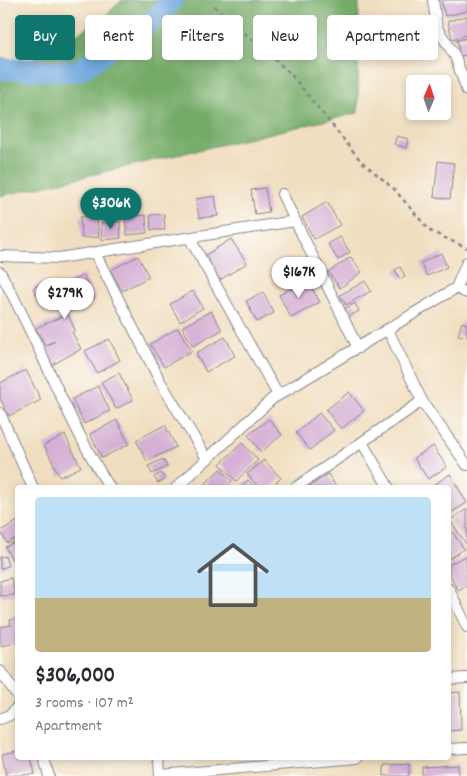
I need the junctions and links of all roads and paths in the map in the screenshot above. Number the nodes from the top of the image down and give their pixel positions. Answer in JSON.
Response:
{"nodes":[{"id":1,"x":433,"y":0,"type":"edge"},
{"id":2,"x":214,"y":6,"type":"dead end"},
{"id":3,"x":467,"y":91,"type":"edge"},
{"id":4,"x":282,"y":194,"type":"dead end"},
{"id":5,"x":295,"y":220,"type":"junction"},
{"id":6,"x":190,"y":239,"type":"junction"},
{"id":7,"x":467,"y":248,"type":"edge"},
{"id":8,"x":95,"y":253,"type":"junction"},
{"id":9,"x":0,"y":256,"type":"edge"},
{"id":10,"x":467,"y":262,"type":"edge"},
{"id":11,"x":0,"y":272,"type":"edge"},
{"id":12,"x":456,"y":288,"type":"junction"},
{"id":13,"x":467,"y":293,"type":"edge"},
{"id":14,"x":388,"y":330,"type":"junction"},
{"id":15,"x":358,"y":348,"type":"junction"},
{"id":16,"x":278,"y":395,"type":"junction"},
{"id":17,"x":422,"y":401,"type":"junction"},
{"id":18,"x":0,"y":413,"type":"edge"},
{"id":19,"x":362,"y":444,"type":"junction"},
{"id":20,"x":207,"y":459,"type":"junction"},
{"id":21,"x":467,"y":465,"type":"edge"},
{"id":22,"x":32,"y":485,"type":"edge"},
{"id":23,"x":108,"y":485,"type":"edge"},
{"id":24,"x":179,"y":485,"type":"edge"},
{"id":25,"x":302,"y":485,"type":"edge"},
{"id":26,"x":387,"y":485,"type":"edge"},
{"id":27,"x":451,"y":593,"type":"edge"},
{"id":28,"x":467,"y":628,"type":"edge"},
{"id":29,"x":0,"y":671,"type":"edge"},
{"id":30,"x":467,"y":678,"type":"edge"},
{"id":31,"x":451,"y":679,"type":"edge"},
{"id":32,"x":15,"y":692,"type":"edge"},
{"id":33,"x":15,"y":709,"type":"edge"},
{"id":34,"x":0,"y":719,"type":"edge"},
{"id":35,"x":467,"y":748,"type":"edge"},
{"id":36,"x":451,"y":749,"type":"edge"},
{"id":37,"x":44,"y":760,"type":"edge"},
{"id":38,"x":159,"y":760,"type":"edge"},
{"id":39,"x":335,"y":760,"type":"edge"},
{"id":40,"x":48,"y":776,"type":"edge"},
{"id":41,"x":160,"y":776,"type":"edge"}],
"edges":[{"from":1,"to":3,"type":"street"},
{"from":2,"to":7,"type":"path"},
{"from":4,"to":5,"type":"street"},
{"from":5,"to":6,"type":"street"},
{"from":5,"to":15,"type":"street"},
{"from":6,"to":8,"type":"street"},
{"from":6,"to":16,"type":"street"},
{"from":8,"to":9,"type":"street"},
{"from":8,"to":20,"type":"street"},
{"from":10,"to":12,"type":"street"},
{"from":11,"to":23,"type":"street"},
{"from":12,"to":13,"type":"street"},
{"from":12,"to":14,"type":"street"},
{"from":14,"to":15,"type":"street"},
{"from":14,"to":17,"type":"street"},
{"from":15,"to":16,"type":"street"},
{"from":16,"to":20,"type":"street"},
{"from":17,"to":19,"type":"street"},
{"from":17,"to":21,"type":"street"},
{"from":18,"to":22,"type":"street"},
{"from":19,"to":25,"type":"street"},
{"from":19,"to":26,"type":"street"},
{"from":20,"to":24,"type":"street"},
{"from":27,"to":28,"type":"street"},
{"from":29,"to":32,"type":"street"},
{"from":30,"to":31,"type":"street"},
{"from":33,"to":34,"type":"street"},
{"from":35,"to":36,"type":"street"},
{"from":37,"to":40,"type":"street"},
{"from":38,"to":41,"type":"street"},
{"from":39,"to":41,"type":"street"}]}
